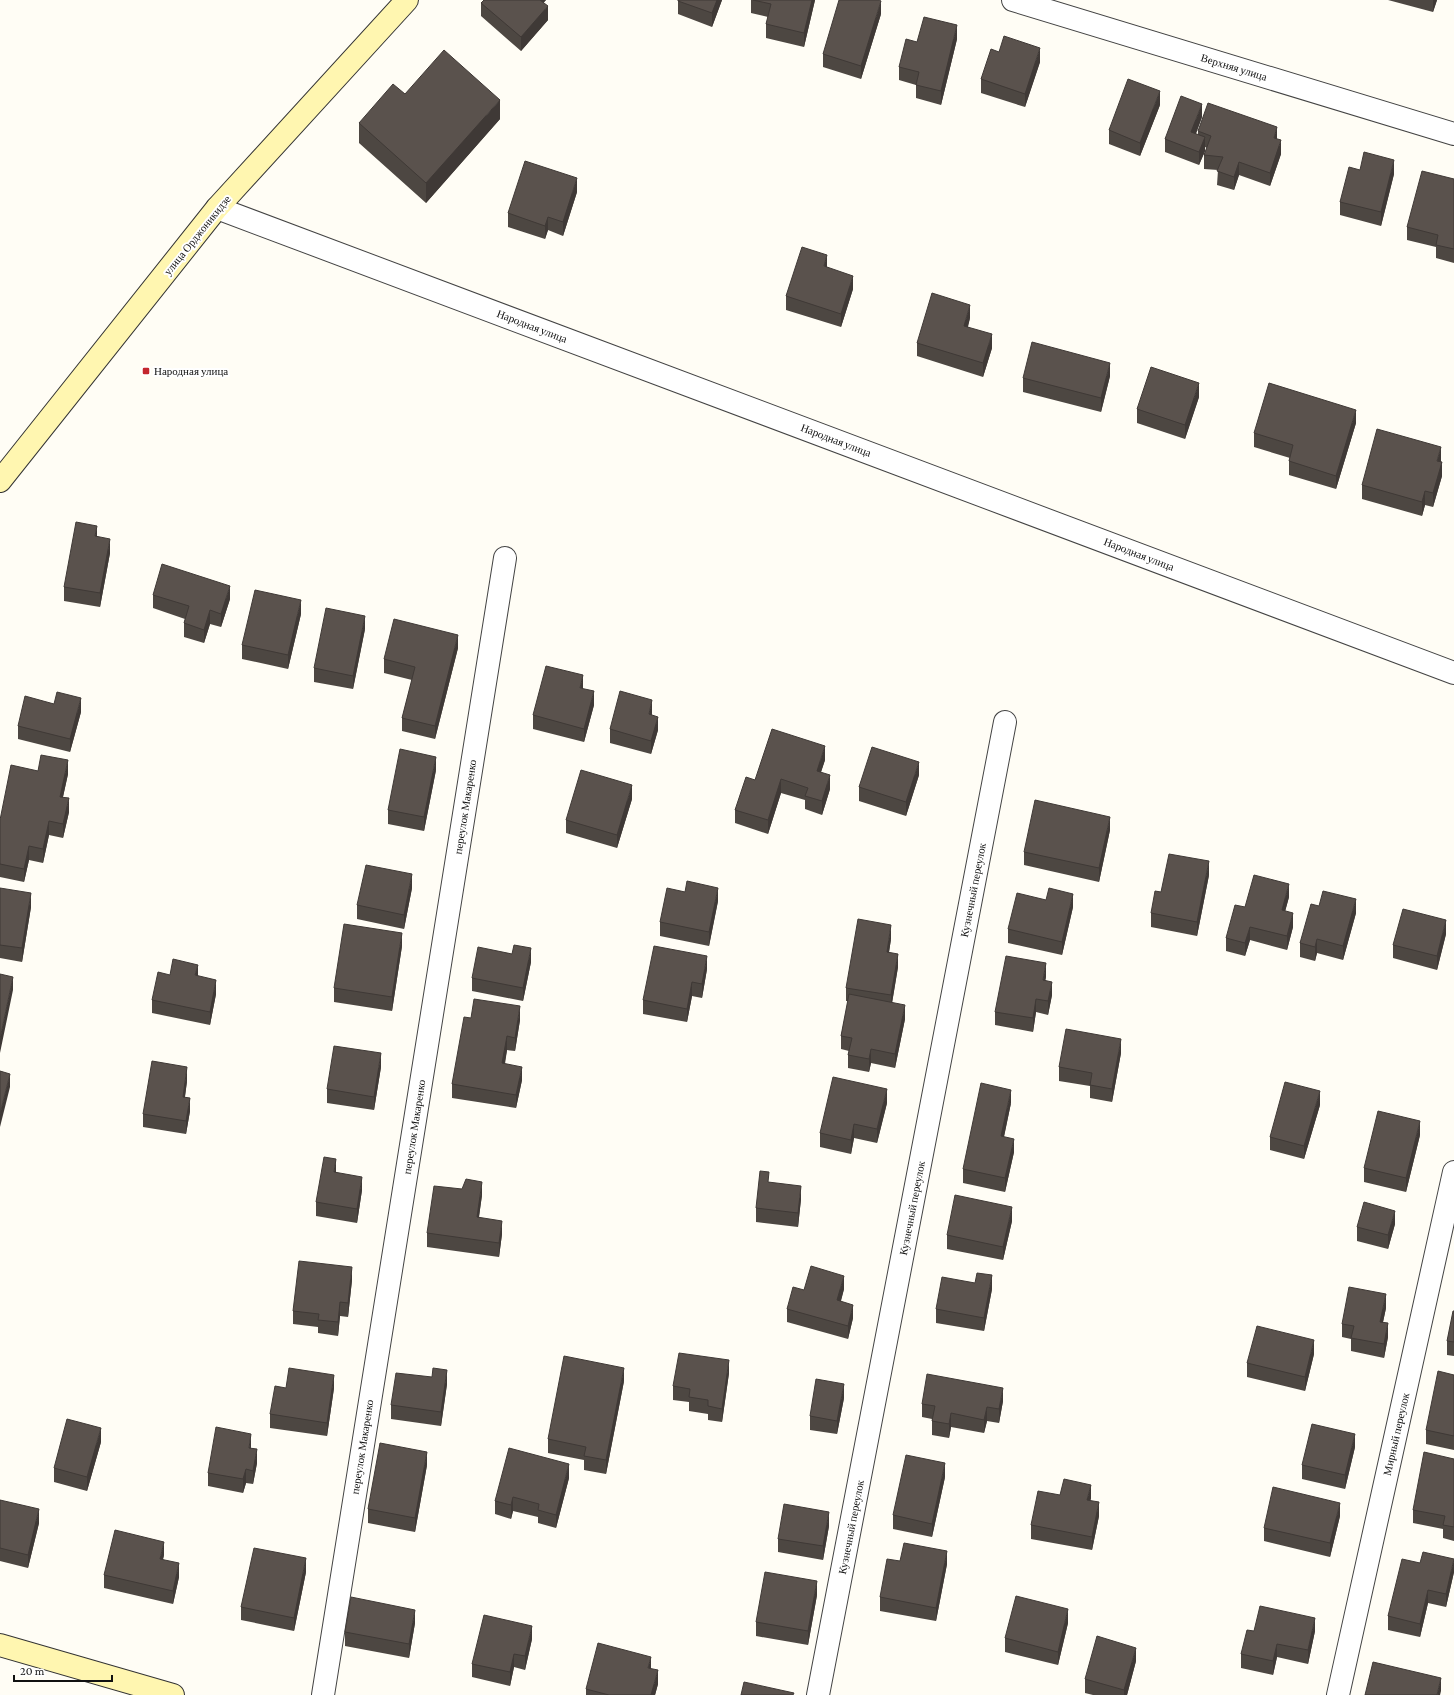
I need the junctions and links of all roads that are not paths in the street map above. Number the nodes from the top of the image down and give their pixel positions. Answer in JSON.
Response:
{"nodes":[{"id":1,"x":407,"y":0,"type":"edge"},
{"id":2,"x":1013,"y":0,"type":"edge"},
{"id":3,"x":1454,"y":134,"type":"edge"},
{"id":4,"x":217,"y":208,"type":"junction"},
{"id":5,"x":0,"y":481,"type":"edge"},
{"id":6,"x":505,"y":558,"type":"dead end"},
{"id":7,"x":1454,"y":673,"type":"edge"},
{"id":8,"x":1005,"y":722,"type":"dead end"},
{"id":9,"x":1454,"y":1172,"type":"edge"},
{"id":10,"x":0,"y":1644,"type":"edge"},
{"id":11,"x":173,"y":1695,"type":"edge"},
{"id":12,"x":323,"y":1695,"type":"edge"},
{"id":13,"x":818,"y":1695,"type":"edge"},
{"id":14,"x":1338,"y":1695,"type":"edge"}],
"edges":[{"from":1,"to":4,"type":"main road","name":"улица Орджоникидзе"},
{"from":2,"to":3,"type":"street","name":"Верхняя улица"},
{"from":4,"to":5,"type":"main road","name":"улица Орджоникидзе"},
{"from":4,"to":7,"type":"street","name":"Народная улица"},
{"from":6,"to":12,"type":"street","name":"переулок Макаренко"},
{"from":8,"to":13,"type":"street","name":"Кузнечный переулок"},
{"from":9,"to":14,"type":"street","name":"Мирный переулок"},
{"from":10,"to":11,"type":"main road"}]}
